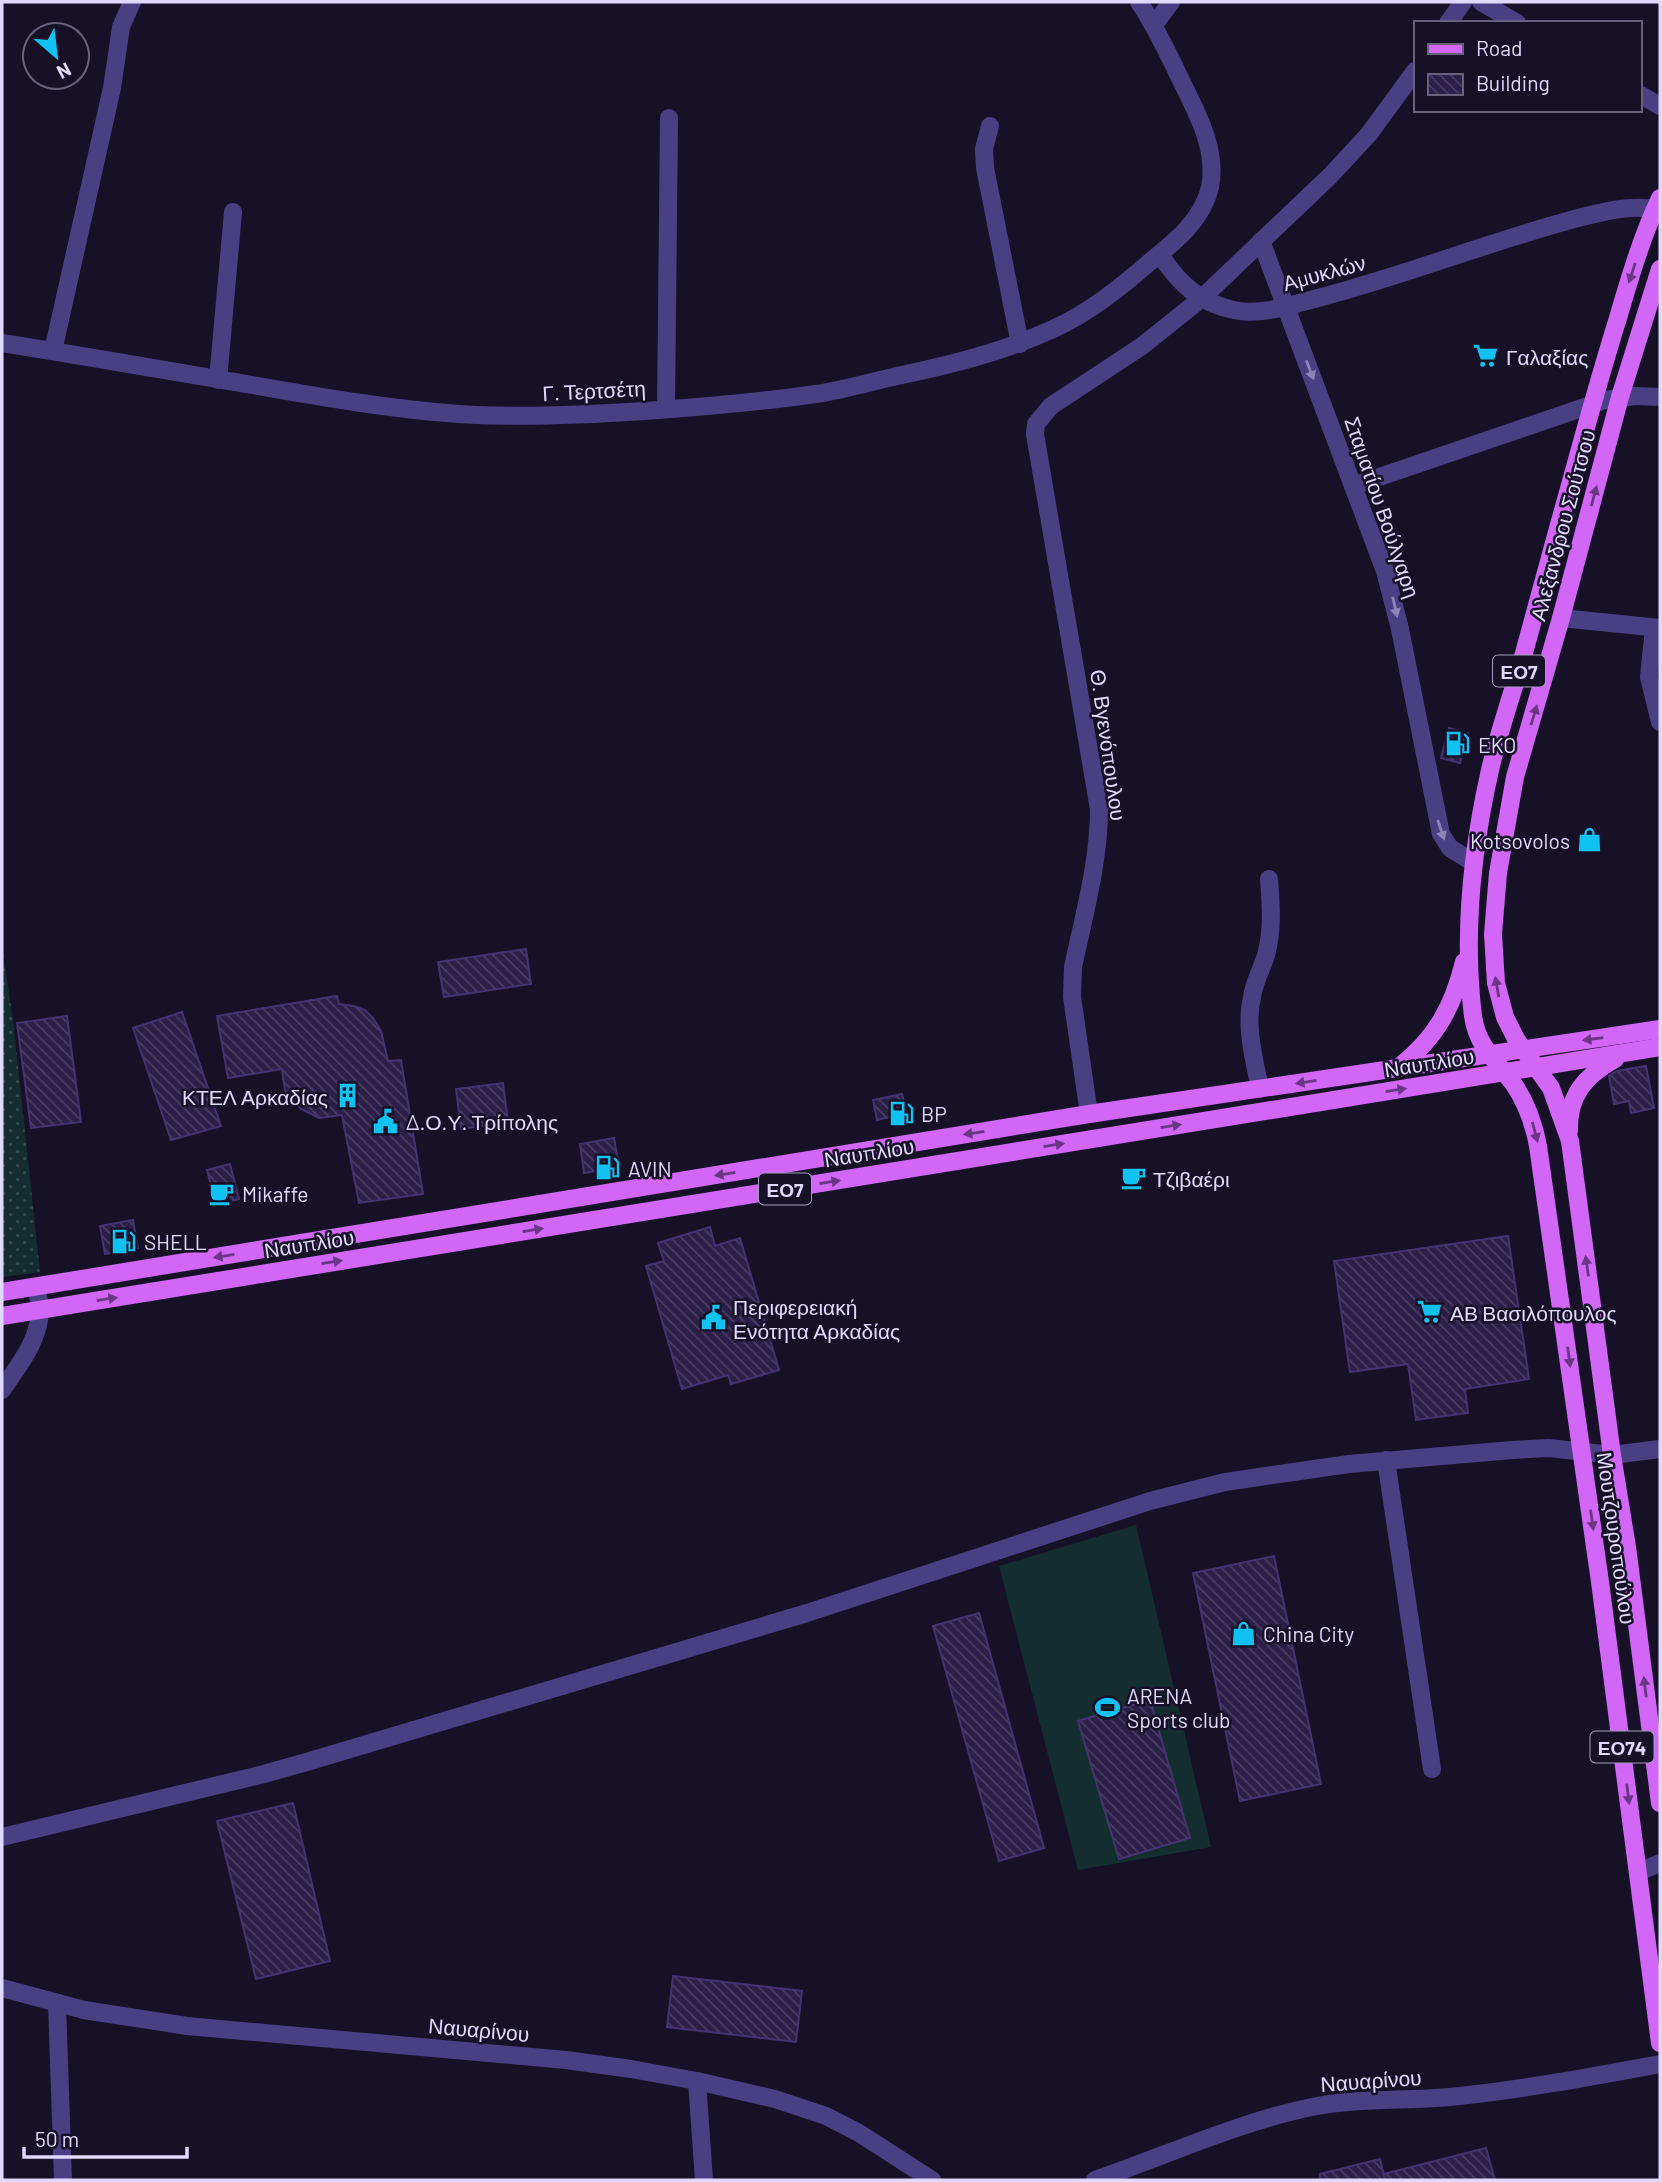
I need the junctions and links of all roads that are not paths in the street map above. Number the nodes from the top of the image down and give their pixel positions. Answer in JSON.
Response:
{"nodes":[{"id":1,"x":132,"y":2,"type":"edge"},
{"id":2,"x":1139,"y":2,"type":"edge"},
{"id":3,"x":1171,"y":2,"type":"edge"},
{"id":4,"x":1463,"y":2,"type":"edge"},
{"id":5,"x":1481,"y":2,"type":"edge"},
{"id":6,"x":1449,"y":21,"type":"edge"},
{"id":7,"x":1514,"y":21,"type":"edge"},
{"id":8,"x":1154,"y":25,"type":"junction"},
{"id":9,"x":1414,"y":72,"type":"edge"},
{"id":10,"x":1641,"y":95,"type":"edge"},
{"id":11,"x":1660,"y":106,"type":"edge"},
{"id":12,"x":669,"y":118,"type":"dead end"},
{"id":13,"x":990,"y":127,"type":"dead end"},
{"id":14,"x":1659,"y":205,"type":"edge"},
{"id":15,"x":233,"y":212,"type":"dead end"},
{"id":16,"x":1261,"y":241,"type":"junction"},
{"id":17,"x":1160,"y":255,"type":"junction"},
{"id":18,"x":1660,"y":269,"type":"edge"},
{"id":19,"x":1202,"y":298,"type":"junction"},
{"id":20,"x":1285,"y":306,"type":"junction"},
{"id":21,"x":2,"y":342,"type":"edge"},
{"id":22,"x":1020,"y":344,"type":"junction"},
{"id":23,"x":53,"y":351,"type":"junction"},
{"id":24,"x":218,"y":380,"type":"junction"},
{"id":25,"x":1620,"y":397,"type":"junction"},
{"id":26,"x":1660,"y":397,"type":"edge"},
{"id":27,"x":1592,"y":404,"type":"junction"},
{"id":28,"x":666,"y":409,"type":"junction"},
{"id":29,"x":1353,"y":486,"type":"junction"},
{"id":30,"x":1562,"y":618,"type":"junction"},
{"id":31,"x":1657,"y":628,"type":"edge"},
{"id":32,"x":1660,"y":722,"type":"edge"},
{"id":33,"x":1474,"y":863,"type":"junction"},
{"id":34,"x":1269,"y":879,"type":"dead end"},
{"id":35,"x":1470,"y":942,"type":"junction"},
{"id":36,"x":1660,"y":1029,"type":"edge"},
{"id":37,"x":1660,"y":1047,"type":"edge"},
{"id":38,"x":1523,"y":1049,"type":"junction"},
{"id":39,"x":1623,"y":1053,"type":"junction"},
{"id":40,"x":1488,"y":1055,"type":"junction"},
{"id":41,"x":1537,"y":1067,"type":"junction"},
{"id":42,"x":1397,"y":1068,"type":"junction"},
{"id":43,"x":1504,"y":1072,"type":"junction"},
{"id":44,"x":1260,"y":1089,"type":"junction"},
{"id":45,"x":1089,"y":1114,"type":"junction"},
{"id":46,"x":1570,"y":1141,"type":"junction"},
{"id":47,"x":36,"y":1287,"type":"junction"},
{"id":48,"x":2,"y":1292,"type":"edge"},
{"id":49,"x":40,"y":1310,"type":"junction"},
{"id":50,"x":2,"y":1316,"type":"edge"},
{"id":51,"x":2,"y":1390,"type":"edge"},
{"id":52,"x":1660,"y":1449,"type":"edge"},
{"id":53,"x":1582,"y":1453,"type":"junction"},
{"id":54,"x":1612,"y":1455,"type":"junction"},
{"id":55,"x":1387,"y":1460,"type":"junction"},
{"id":56,"x":1432,"y":1769,"type":"dead end"},
{"id":57,"x":1660,"y":1803,"type":"edge"},
{"id":58,"x":2,"y":1837,"type":"edge"},
{"id":59,"x":1660,"y":1863,"type":"edge"},
{"id":60,"x":1638,"y":1872,"type":"junction"},
{"id":61,"x":2,"y":1988,"type":"edge"},
{"id":62,"x":57,"y":2003,"type":"junction"},
{"id":63,"x":1660,"y":2043,"type":"edge"},
{"id":64,"x":1660,"y":2064,"type":"edge"},
{"id":65,"x":697,"y":2081,"type":"junction"},
{"id":66,"x":63,"y":2180,"type":"edge"},
{"id":67,"x":704,"y":2180,"type":"edge"},
{"id":68,"x":932,"y":2180,"type":"edge"},
{"id":69,"x":1095,"y":2180,"type":"edge"}],
"edges":[{"from":1,"to":23,"type":"street"},
{"from":2,"to":8,"type":"street"},
{"from":3,"to":8,"type":"street"},
{"from":4,"to":6,"type":"street"},
{"from":5,"to":7,"type":"street"},
{"from":8,"to":17,"type":"street"},
{"from":9,"to":16,"type":"street"},
{"from":10,"to":11,"type":"street"},
{"from":12,"to":28,"type":"street"},
{"from":13,"to":22,"type":"street"},
{"from":14,"to":20,"type":"street","name":"Αμυκλών"},
{"from":14,"to":27,"type":"main road","name":"Αλεξανδρου Σούτσου","number":"ΕΟ7","one_way":true},
{"from":15,"to":24,"type":"street"},
{"from":16,"to":19,"type":"street"},
{"from":16,"to":20,"type":"street","name":"Σταματίου Βούλγαρη"},
{"from":17,"to":19,"type":"street","name":"Αμυκλών"},
{"from":17,"to":22,"type":"street","name":"Γ. Τερτσέτη"},
{"from":18,"to":25,"type":"main road","name":"Αλεξανδρου Σούτσου","number":"ΕΟ7"},
{"from":19,"to":20,"type":"street","name":"Αμυκλών"},
{"from":19,"to":45,"type":"street","name":"Θ. Βγενόπουλου"},
{"from":20,"to":29,"type":"street","name":"Σταματίου Βούλγαρη","one_way":true},
{"from":21,"to":23,"type":"street","name":"Γ. Τερτσέτη"},
{"from":22,"to":28,"type":"street","name":"Γ. Τερτσέτη"},
{"from":23,"to":24,"type":"street","name":"Γ. Τερτσέτη"},
{"from":24,"to":28,"type":"street","name":"Γ. Τερτσέτη"},
{"from":25,"to":26,"type":"street"},
{"from":25,"to":27,"type":"street","name":"Αλεξανδρου Σούτσου"},
{"from":30,"to":25,"type":"main road","name":"Αλεξανδρου Σούτσου","number":"ΕΟ7","one_way":true},
{"from":27,"to":29,"type":"street"},
{"from":27,"to":33,"type":"main road","name":"Αλεξανδρου Σούτσου","number":"ΕΟ7"},
{"from":29,"to":33,"type":"street","name":"Σταματίου Βούλγαρη","one_way":true},
{"from":30,"to":31,"type":"street"},
{"from":38,"to":30,"type":"main road","name":"Αλεξανδρου Σούτσου","number":"ΕΟ7","one_way":true},
{"from":31,"to":32,"type":"street"},
{"from":33,"to":35,"type":"main road","name":"Αλεξανδρου Σούτσου","number":"ΕΟ7"},
{"from":34,"to":44,"type":"street"},
{"from":35,"to":40,"type":"main road","name":"Αλεξανδρου Σούτσου","number":"ΕΟ7"},
{"from":35,"to":42,"type":"main road","number":"ΕΟ7"},
{"from":36,"to":38,"type":"main road","name":"Ναυπλίου","one_way":true},
{"from":37,"to":39,"type":"main road","name":"Ναυπλίου"},
{"from":38,"to":40,"type":"main road","name":"Ναυπλίου","number":"ΕΟ7"},
{"from":38,"to":41,"type":"main road","name":"Αλεξανδρου Σούτσου","number":"ΕΟ7"},
{"from":39,"to":41,"type":"main road","name":"Ναυπλίου"},
{"from":39,"to":46,"type":"main road"},
{"from":40,"to":42,"type":"main road","name":"Ναυπλίου","number":"ΕΟ7"},
{"from":40,"to":43,"type":"main road","name":"Μουτζουροπούλου","number":"ΕΟ7"},
{"from":41,"to":43,"type":"main road","name":"Ναυπλίου","number":"ΕΟ7"},
{"from":41,"to":46,"type":"main road","name":"Μουτζουροπούλου","number":"ΕΟ74"},
{"from":42,"to":44,"type":"main road","name":"Ναυπλίου","number":"ΕΟ7","one_way":true},
{"from":49,"to":43,"type":"main road","name":"Ναυπλίου","number":"ΕΟ7","one_way":true},
{"from":43,"to":53,"type":"main road","name":"Μουτζουροπούλου","number":"ΕΟ74","one_way":true},
{"from":44,"to":45,"type":"main road","name":"Ναυπλίου","number":"ΕΟ7"},
{"from":45,"to":47,"type":"main road","name":"Ναυπλίου","number":"ΕΟ7","one_way":true},
{"from":54,"to":46,"type":"main road","name":"Μουτζουροπούλου","number":"ΕΟ74","one_way":true},
{"from":47,"to":48,"type":"main road","name":"Ναυπλίου","number":"ΕΟ7"},
{"from":47,"to":49,"type":"street"},
{"from":49,"to":50,"type":"main road","name":"Ναυπλίου","number":"ΕΟ7"},
{"from":49,"to":51,"type":"street"},
{"from":52,"to":54,"type":"street"},
{"from":53,"to":54,"type":"street"},
{"from":53,"to":55,"type":"street"},
{"from":53,"to":60,"type":"main road","name":"Μουτζουροπούλου","number":"ΕΟ74","one_way":true},
{"from":57,"to":54,"type":"main road","name":"Μουτζουροπούλου","number":"ΕΟ74","one_way":true},
{"from":55,"to":56,"type":"street"},
{"from":55,"to":58,"type":"street"},
{"from":59,"to":60,"type":"street"},
{"from":60,"to":63,"type":"main road","name":"Μουτζουροπούλου","number":"ΕΟ74"},
{"from":61,"to":62,"type":"street","name":"Ναυαρίνου"},
{"from":62,"to":65,"type":"street","name":"Ναυαρίνου"},
{"from":62,"to":66,"type":"street"},
{"from":64,"to":69,"type":"street","name":"Ναυαρίνου"},
{"from":65,"to":67,"type":"street"},
{"from":65,"to":68,"type":"street","name":"Ναυαρίνου"}]}
